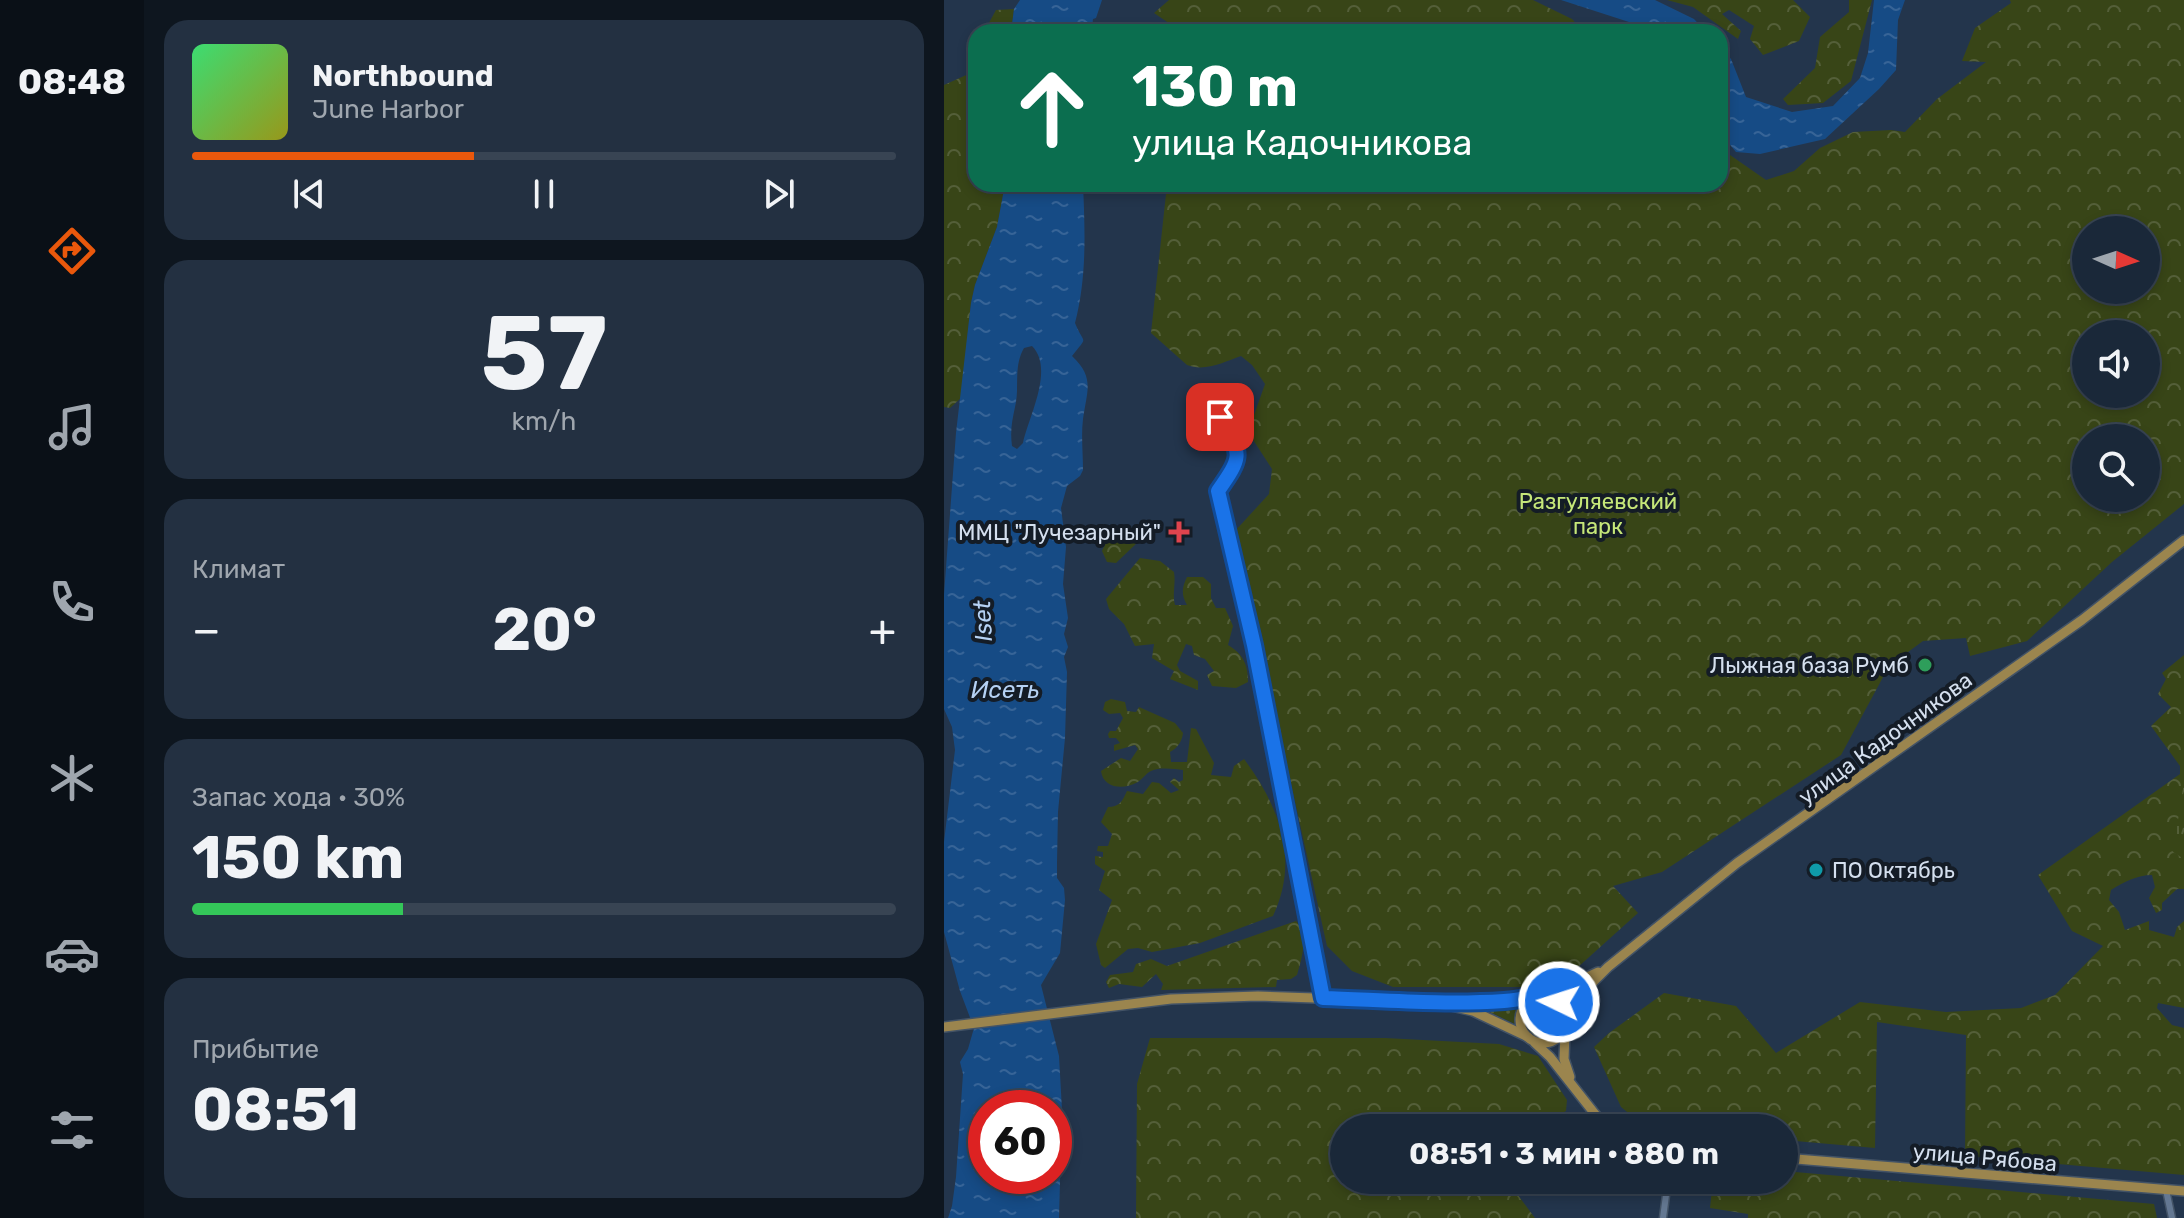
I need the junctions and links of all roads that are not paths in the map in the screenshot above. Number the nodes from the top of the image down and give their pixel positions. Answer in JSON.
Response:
{"nodes":[{"id":1,"x":1220,"y":417,"type":"dead end"},
{"id":2,"x":2184,"y":540,"type":"edge"},
{"id":3,"x":1608,"y":967,"type":"junction"},
{"id":4,"x":1543,"y":997,"type":"junction"},
{"id":5,"x":1323,"y":998,"type":"junction"},
{"id":6,"x":1532,"y":999,"type":"junction"},
{"id":7,"x":1434,"y":1002,"type":"junction"},
{"id":8,"x":1566,"y":1025,"type":"junction"},
{"id":9,"x":948,"y":1026,"type":"edge"},
{"id":10,"x":1530,"y":1039,"type":"junction"},
{"id":11,"x":1574,"y":1087,"type":"junction"},
{"id":12,"x":1595,"y":1114,"type":"edge"},
{"id":13,"x":1798,"y":1159,"type":"edge"},
{"id":14,"x":2166,"y":1190,"type":"junction"},
{"id":15,"x":2184,"y":1191,"type":"edge"},
{"id":16,"x":1666,"y":1194,"type":"edge"},
{"id":17,"x":1663,"y":1218,"type":"edge"},
{"id":18,"x":2172,"y":1218,"type":"edge"}],
"edges":[{"from":1,"to":5,"type":"street"},
{"from":2,"to":3,"type":"main road","name":"улица Кадочникова"},
{"from":3,"to":4,"type":"main road"},
{"from":3,"to":8,"type":"main road"},
{"from":4,"to":6,"type":"main road"},
{"from":4,"to":8,"type":"main road"},
{"from":5,"to":7,"type":"main road"},
{"from":5,"to":9,"type":"main road"},
{"from":6,"to":7,"type":"main road"},
{"from":6,"to":10,"type":"main road"},
{"from":7,"to":10,"type":"main road"},
{"from":8,"to":10,"type":"main road"},
{"from":8,"to":11,"type":"main road"},
{"from":10,"to":11,"type":"main road"},
{"from":11,"to":12,"type":"main road"},
{"from":13,"to":14,"type":"main road","name":"улица Рябова"},
{"from":14,"to":15,"type":"main road","name":"улица Рябова"},
{"from":14,"to":18,"type":"street"},
{"from":16,"to":17,"type":"street"}]}
